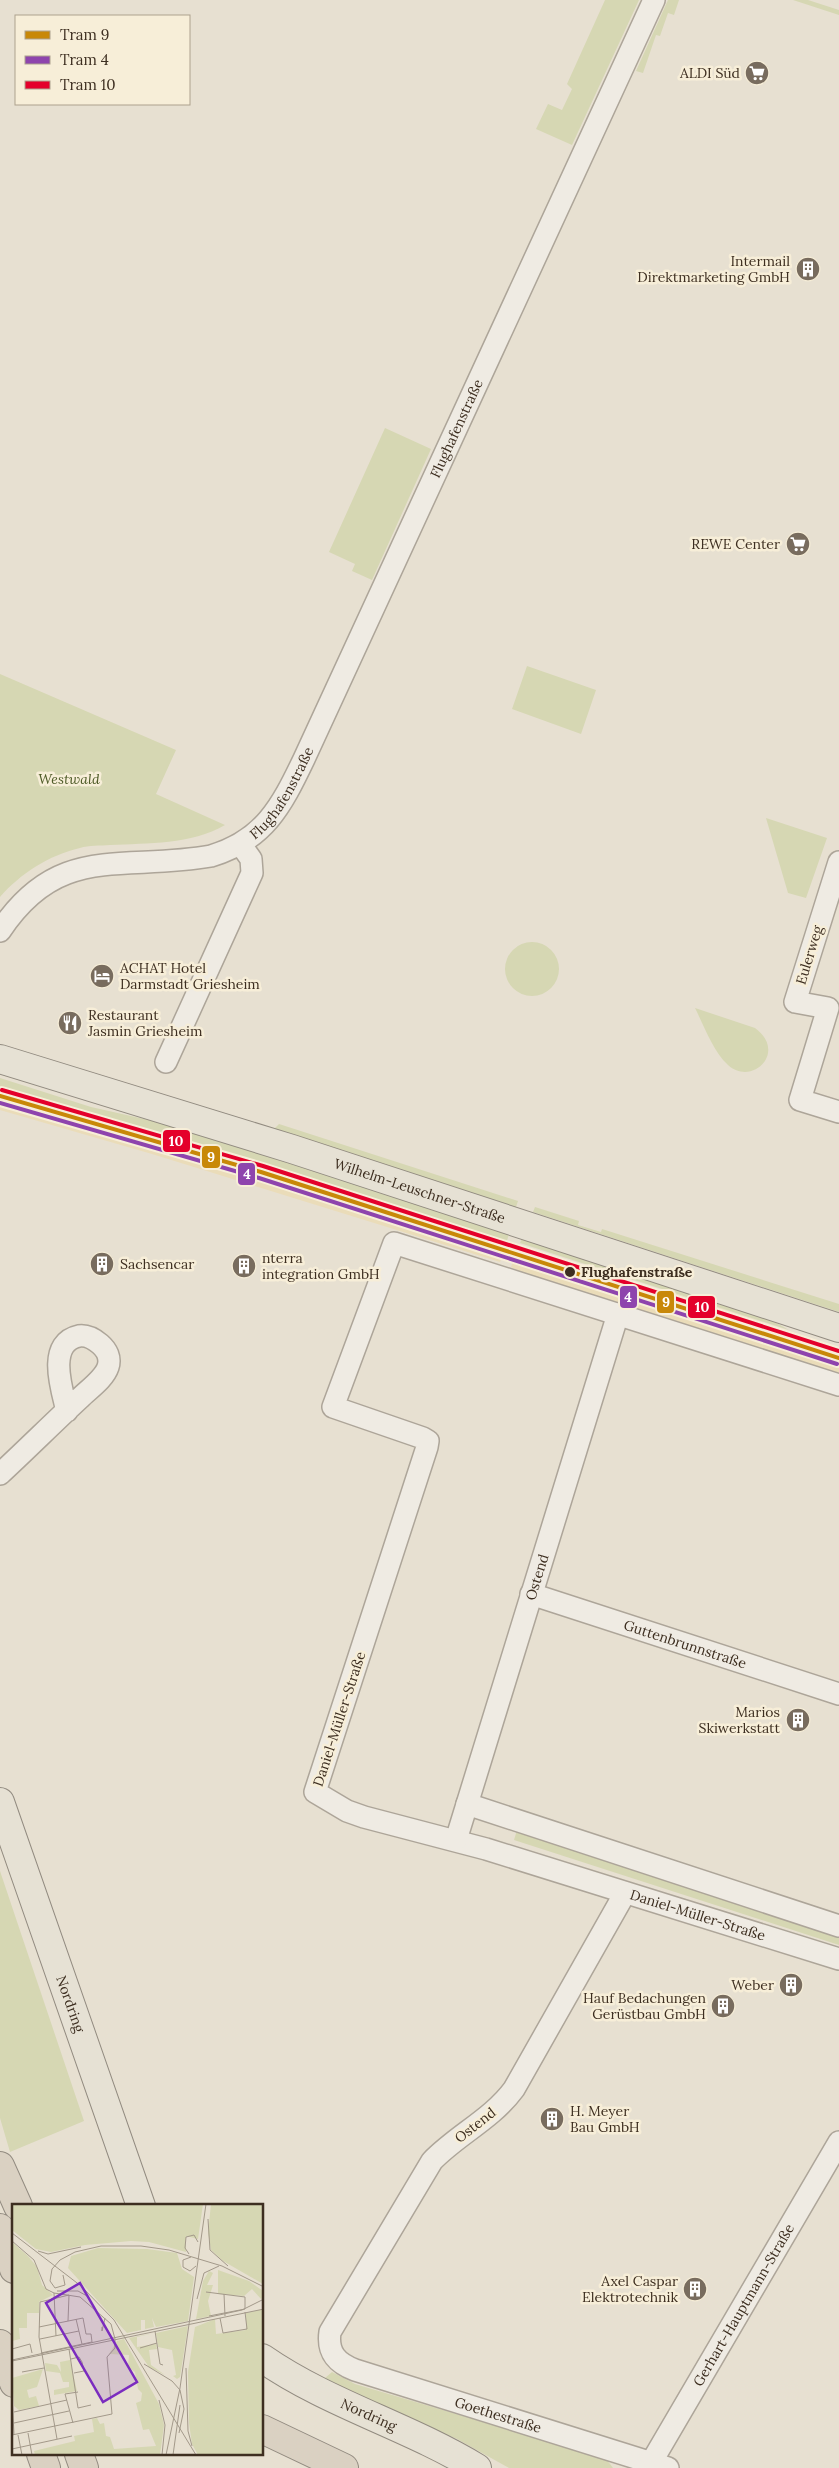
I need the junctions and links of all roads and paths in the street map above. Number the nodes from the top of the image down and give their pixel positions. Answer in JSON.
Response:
{"nodes":[{"id":1,"x":654,"y":0,"type":"edge"},
{"id":2,"x":241,"y":845,"type":"junction"},
{"id":3,"x":839,"y":862,"type":"edge"},
{"id":4,"x":0,"y":931,"type":"edge"},
{"id":5,"x":0,"y":1059,"type":"edge"},
{"id":6,"x":166,"y":1062,"type":"dead end"},
{"id":7,"x":839,"y":1112,"type":"edge"},
{"id":8,"x":618,"y":1314,"type":"junction"},
{"id":9,"x":839,"y":1328,"type":"edge"},
{"id":10,"x":839,"y":1385,"type":"edge"},
{"id":11,"x":67,"y":1410,"type":"dead end"},
{"id":12,"x":0,"y":1474,"type":"edge"},
{"id":13,"x":531,"y":1594,"type":"junction"},
{"id":14,"x":839,"y":1694,"type":"edge"},
{"id":15,"x":0,"y":1802,"type":"edge"},
{"id":16,"x":467,"y":1804,"type":"junction"},
{"id":17,"x":456,"y":1840,"type":"junction"},
{"id":18,"x":625,"y":1893,"type":"junction"},
{"id":19,"x":839,"y":1926,"type":"edge"},
{"id":20,"x":839,"y":1959,"type":"edge"},
{"id":21,"x":839,"y":2142,"type":"edge"},
{"id":22,"x":0,"y":2166,"type":"edge"},
{"id":23,"x":17,"y":2204,"type":"edge"},
{"id":24,"x":140,"y":2204,"type":"edge"},
{"id":25,"x":0,"y":2228,"type":"edge"},
{"id":26,"x":12,"y":2263,"type":"edge"},
{"id":27,"x":0,"y":2344,"type":"edge"},
{"id":28,"x":333,"y":2355,"type":"joint"},
{"id":29,"x":264,"y":2359,"type":"edge"},
{"id":30,"x":12,"y":2377,"type":"edge"},
{"id":31,"x":264,"y":2430,"type":"edge"},
{"id":32,"x":42,"y":2456,"type":"edge"},
{"id":33,"x":80,"y":2456,"type":"edge"},
{"id":34,"x":655,"y":2466,"type":"edge"},
{"id":35,"x":46,"y":2468,"type":"edge"},
{"id":36,"x":84,"y":2468,"type":"edge"},
{"id":37,"x":344,"y":2468,"type":"edge"},
{"id":38,"x":476,"y":2468,"type":"edge"}],
"edges":[{"from":1,"to":2,"type":"street","name":"Flughafenstraße"},
{"from":2,"to":4,"type":"street","name":"Flughafenstraße"},
{"from":2,"to":6,"type":"street","name":"Flughafenstraße"},
{"from":3,"to":7,"type":"street","name":"Eulerweg"},
{"from":5,"to":9,"type":"main road","name":"Wilhelm-Leuschner-Straße"},
{"from":8,"to":10,"type":"street"},
{"from":8,"to":13,"type":"street","name":"Ostend"},
{"from":8,"to":17,"type":"street","name":"Daniel-Müller-Straße"},
{"from":11,"to":12,"type":"street"},
{"from":13,"to":14,"type":"street","name":"Guttenbrunnstraße"},
{"from":13,"to":16,"type":"street","name":"Ostend"},
{"from":15,"to":24,"type":"main road","name":"Nordring"},
{"from":16,"to":17,"type":"street","name":"Ostend"},
{"from":16,"to":19,"type":"street"},
{"from":17,"to":18,"type":"street","name":"Daniel-Müller-Straße"},
{"from":18,"to":20,"type":"street","name":"Daniel-Müller-Straße"},
{"from":18,"to":28,"type":"street","name":"Ostend"},
{"from":21,"to":34,"type":"street","name":"Gerhart-Hauptmann-Straße"},
{"from":22,"to":23,"type":"highway"},
{"from":25,"to":26,"type":"highway"},
{"from":27,"to":30,"type":"highway"},
{"from":28,"to":34,"type":"street","name":"Goethestraße"},
{"from":29,"to":38,"type":"main road","name":"Nordring"},
{"from":31,"to":37,"type":"highway"},
{"from":32,"to":35,"type":"highway"},
{"from":33,"to":36,"type":"highway"}]}
